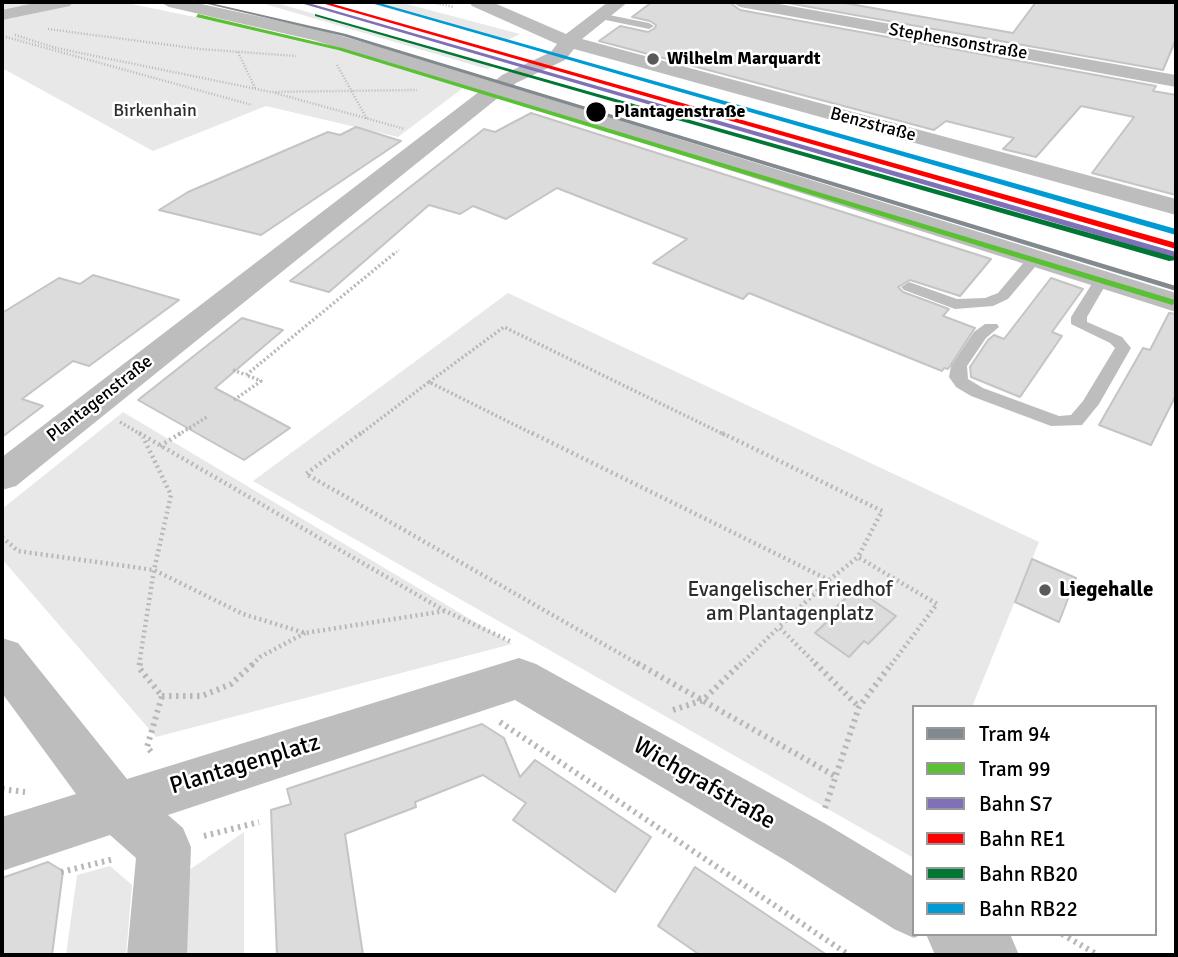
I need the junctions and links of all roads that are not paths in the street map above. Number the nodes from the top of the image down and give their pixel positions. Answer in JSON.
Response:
{"nodes":[{"id":1,"x":64,"y":2,"type":"edge"},
{"id":2,"x":169,"y":2,"type":"edge"},
{"id":3,"x":478,"y":2,"type":"edge"},
{"id":4,"x":619,"y":2,"type":"edge"},
{"id":5,"x":740,"y":2,"type":"edge"},
{"id":6,"x":2,"y":15,"type":"edge"},
{"id":7,"x":599,"y":16,"type":"junction"},
{"id":8,"x":649,"y":26,"type":"dead end"},
{"id":9,"x":570,"y":42,"type":"junction"},
{"id":10,"x":1176,"y":82,"type":"edge"},
{"id":11,"x":496,"y":89,"type":"junction"},
{"id":12,"x":1176,"y":207,"type":"edge"},
{"id":13,"x":1035,"y":258,"type":"junction"},
{"id":14,"x":1102,"y":279,"type":"junction"},
{"id":15,"x":909,"y":287,"type":"dead end"},
{"id":16,"x":1176,"y":303,"type":"edge"},
{"id":17,"x":991,"y":327,"type":"dead end"},
{"id":18,"x":2,"y":477,"type":"edge"},
{"id":19,"x":2,"y":657,"type":"edge"},
{"id":20,"x":489,"y":687,"type":"joint"},
{"id":21,"x":117,"y":807,"type":"junction"},
{"id":22,"x":2,"y":844,"type":"edge"},
{"id":23,"x":912,"y":908,"type":"edge"},
{"id":24,"x":958,"y":936,"type":"edge"},
{"id":25,"x":157,"y":955,"type":"edge"},
{"id":26,"x":989,"y":955,"type":"edge"}],
"edges":[{"from":1,"to":6,"type":"street"},
{"from":2,"to":11,"type":"street"},
{"from":3,"to":9,"type":"street","name":"Benzstraße"},
{"from":4,"to":7,"type":"street","name":"Plantagenstraße"},
{"from":5,"to":10,"type":"street","name":"Stephensonstraße"},
{"from":7,"to":8,"type":"lane"},
{"from":7,"to":9,"type":"street","name":"Plantagenstraße"},
{"from":9,"to":11,"type":"street","name":"Plantagenstraße"},
{"from":9,"to":12,"type":"street","name":"Benzstraße"},
{"from":11,"to":13,"type":"street"},
{"from":11,"to":18,"type":"street","name":"Plantagenstraße"},
{"from":13,"to":14,"type":"street"},
{"from":13,"to":15,"type":"lane"},
{"from":14,"to":16,"type":"street"},
{"from":14,"to":17,"type":"lane"},
{"from":19,"to":21,"type":"street"},
{"from":20,"to":21,"type":"street","name":"Plantagenplatz"},
{"from":20,"to":23,"type":"street","name":"Wichgrafstraße"},
{"from":21,"to":22,"type":"street","name":"Plantagenplatz"},
{"from":21,"to":25,"type":"street"},
{"from":24,"to":26,"type":"street"}]}
